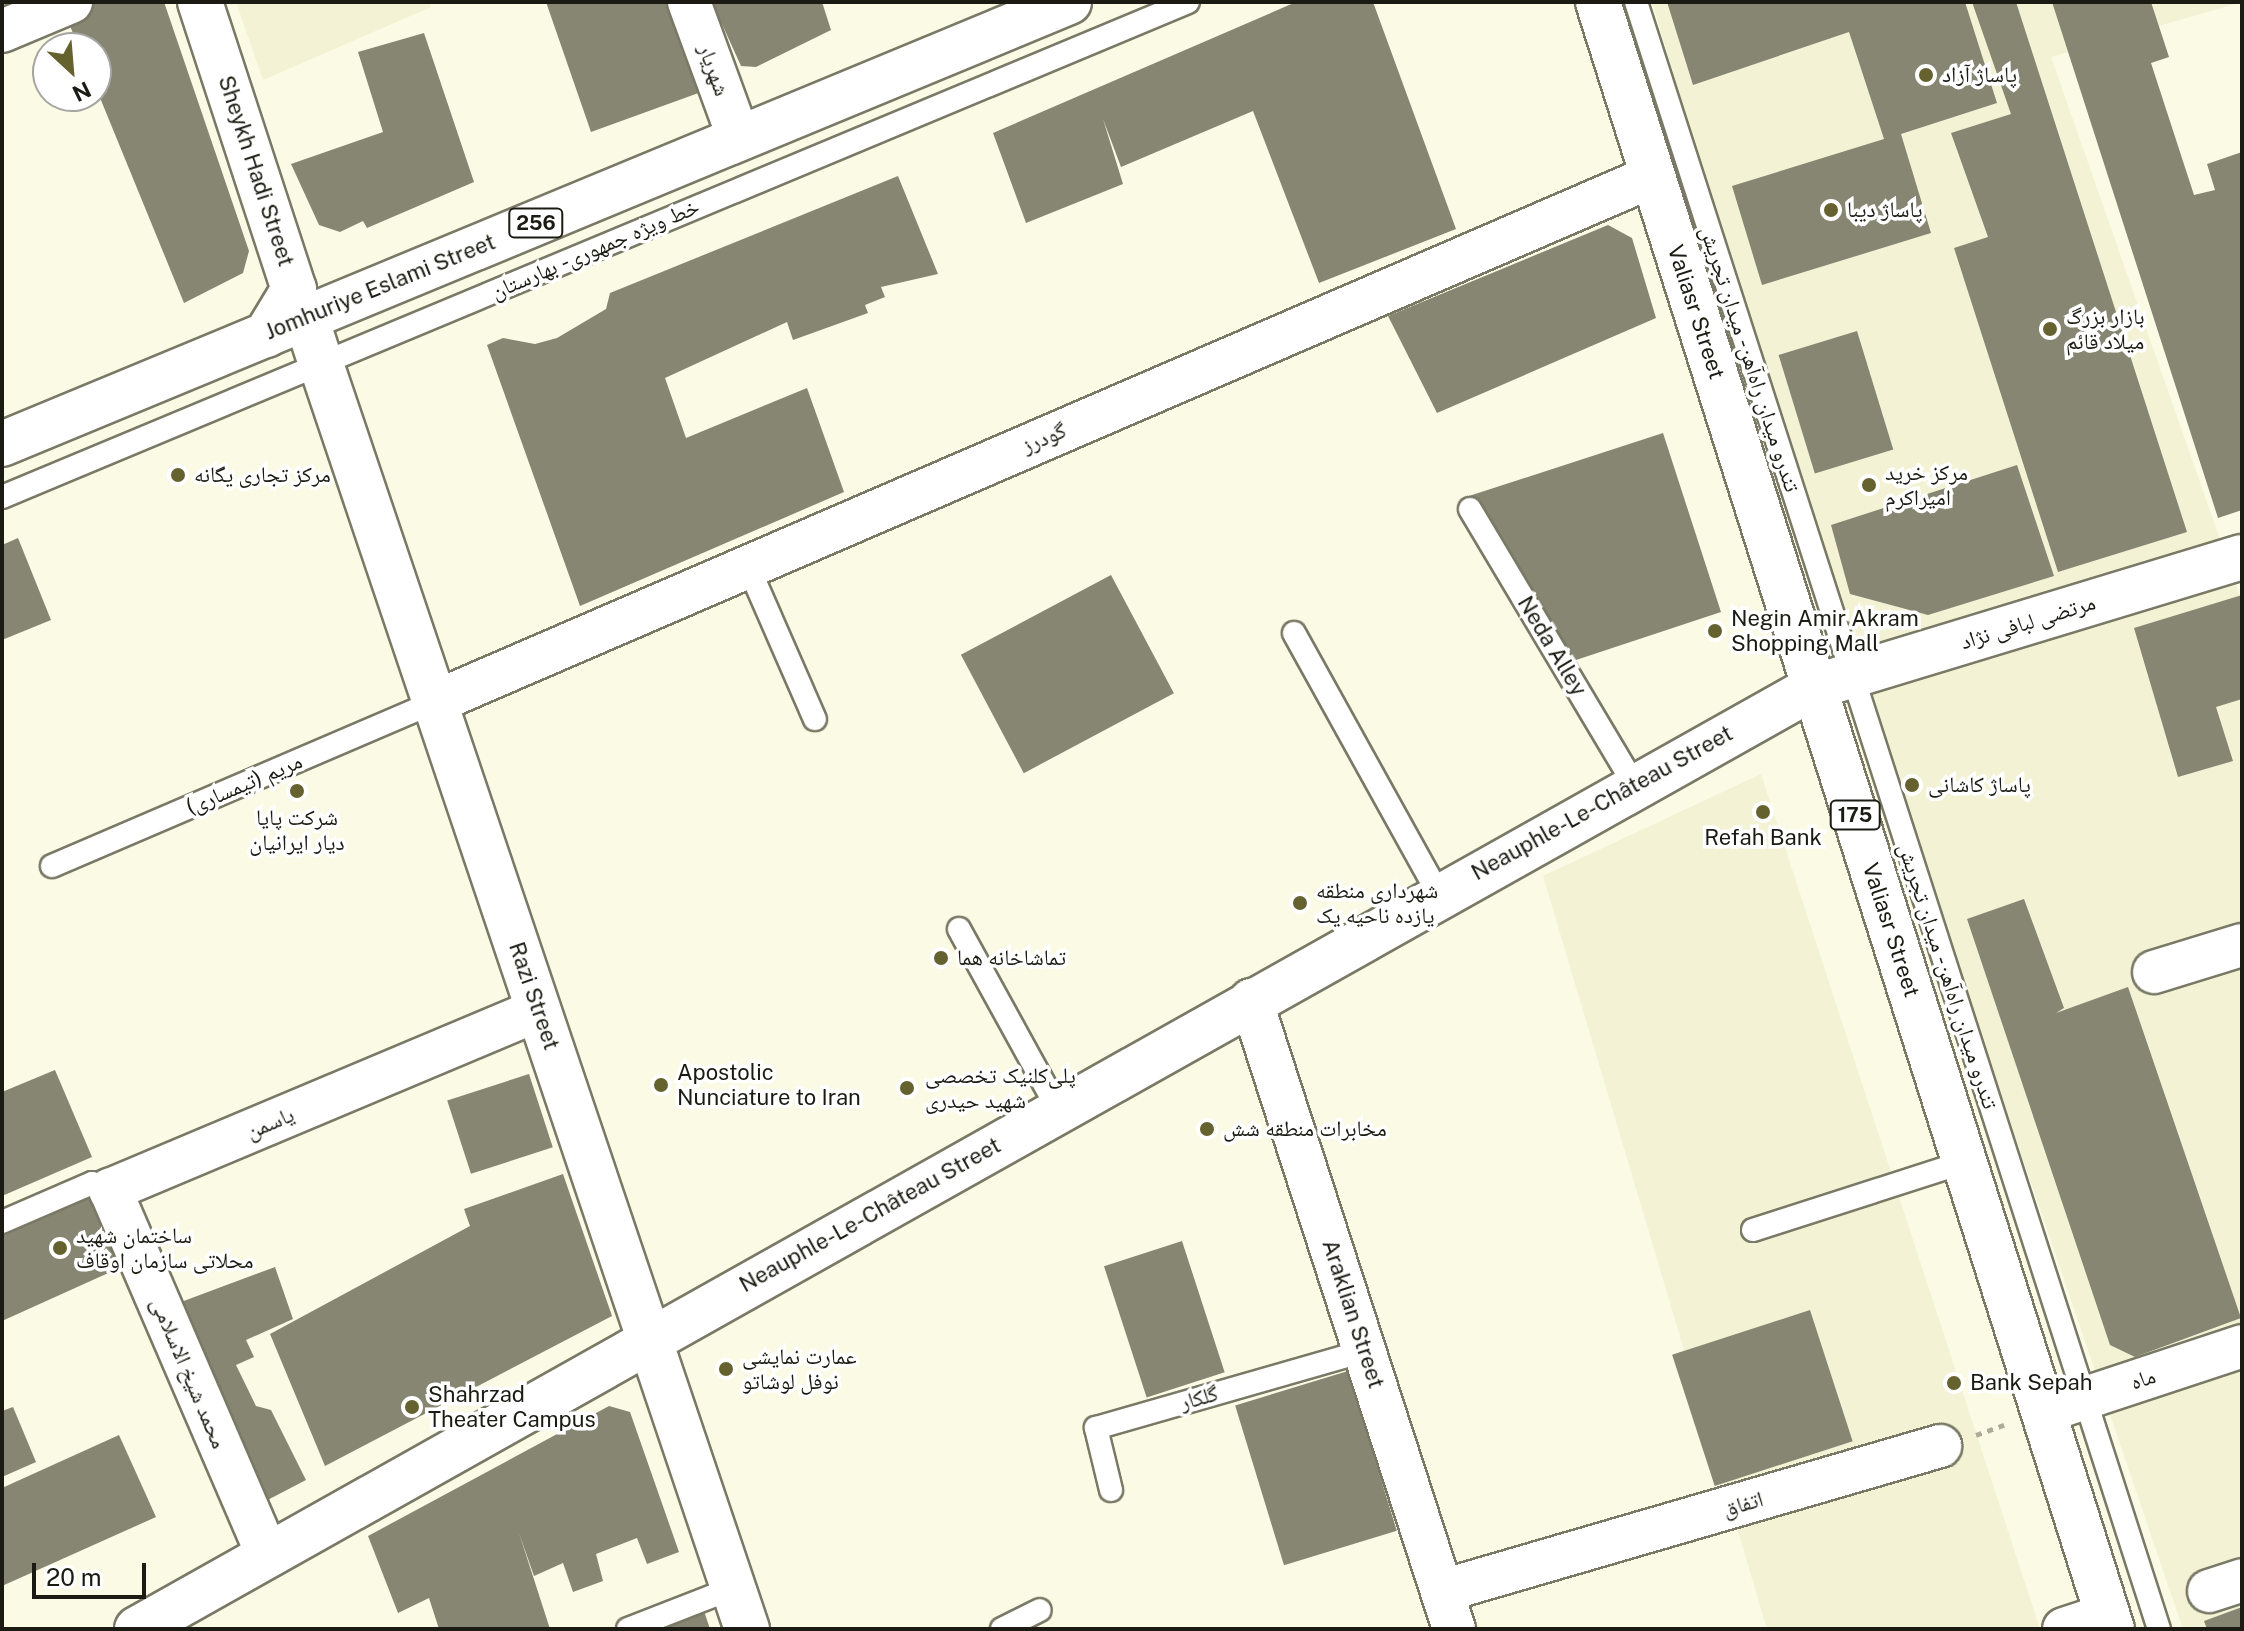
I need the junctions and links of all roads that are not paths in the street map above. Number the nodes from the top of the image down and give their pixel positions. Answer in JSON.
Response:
{"nodes":[{"id":1,"x":71,"y":2,"type":"edge"},
{"id":2,"x":200,"y":2,"type":"edge"},
{"id":3,"x":689,"y":2,"type":"edge"},
{"id":4,"x":1069,"y":2,"type":"edge"},
{"id":5,"x":1188,"y":2,"type":"edge"},
{"id":6,"x":1598,"y":2,"type":"edge"},
{"id":7,"x":1636,"y":2,"type":"edge"},
{"id":8,"x":2,"y":31,"type":"edge"},
{"id":9,"x":739,"y":139,"type":"junction"},
{"id":10,"x":1653,"y":176,"type":"junction"},
{"id":11,"x":306,"y":318,"type":"junction"},
{"id":12,"x":266,"y":335,"type":"junction"},
{"id":13,"x":321,"y":364,"type":"junction"},
{"id":14,"x":2,"y":444,"type":"edge"},
{"id":15,"x":2,"y":497,"type":"edge"},
{"id":16,"x":1470,"y":509,"type":"dead end"},
{"id":17,"x":2242,"y":557,"type":"edge"},
{"id":18,"x":748,"y":566,"type":"junction"},
{"id":19,"x":1294,"y":633,"type":"dead end"},
{"id":20,"x":1833,"y":682,"type":"junction"},
{"id":21,"x":435,"y":702,"type":"junction"},
{"id":22,"x":815,"y":719,"type":"dead end"},
{"id":23,"x":1634,"y":784,"type":"junction"},
{"id":24,"x":52,"y":866,"type":"dead end"},
{"id":25,"x":1438,"y":893,"type":"junction"},
{"id":26,"x":959,"y":929,"type":"dead end"},
{"id":27,"x":2242,"y":945,"type":"edge"},
{"id":28,"x":2154,"y":972,"type":"dead end"},
{"id":29,"x":1251,"y":1000,"type":"junction"},
{"id":30,"x":539,"y":1010,"type":"junction"},
{"id":31,"x":1058,"y":1109,"type":"junction"},
{"id":32,"x":1965,"y":1162,"type":"junction"},
{"id":33,"x":110,"y":1190,"type":"junction"},
{"id":34,"x":2,"y":1222,"type":"edge"},
{"id":35,"x":1753,"y":1230,"type":"dead end"},
{"id":36,"x":650,"y":1340,"type":"junction"},
{"id":37,"x":2242,"y":1346,"type":"edge"},
{"id":38,"x":1365,"y":1351,"type":"junction"},
{"id":39,"x":2084,"y":1398,"type":"junction"},
{"id":40,"x":2043,"y":1412,"type":"junction"},
{"id":41,"x":1940,"y":1446,"type":"road end"},
{"id":42,"x":1111,"y":1490,"type":"dead end"},
{"id":43,"x":268,"y":1556,"type":"junction"},
{"id":44,"x":733,"y":1588,"type":"junction"},
{"id":45,"x":1040,"y":1610,"type":"dead end"},
{"id":46,"x":1448,"y":1610,"type":"edge"},
{"id":47,"x":2109,"y":1622,"type":"edge"},
{"id":48,"x":145,"y":1627,"type":"edge"},
{"id":49,"x":628,"y":1629,"type":"edge"},
{"id":50,"x":747,"y":1629,"type":"edge"},
{"id":51,"x":1002,"y":1629,"type":"edge"},
{"id":52,"x":2064,"y":1629,"type":"edge"},
{"id":53,"x":2159,"y":1629,"type":"edge"}],
"edges":[{"from":1,"to":8,"type":"street"},
{"from":2,"to":12,"type":"main road","name":"Sheykh Hadi Street"},
{"from":3,"to":9,"type":"street","name":"شهریار"},
{"from":4,"to":9,"type":"main road","name":"Jomhuriye Eslami Street","number":"256"},
{"from":5,"to":13,"type":"lane","name":"خط ویژه جمهوری - بهارستان"},
{"from":6,"to":10,"type":"main road","name":"Valiasr Street","number":"175"},
{"from":7,"to":20,"type":"lane","name":"تندرو میدان راه‌آهن - میدان تجریش"},
{"from":9,"to":11,"type":"main road","name":"Jomhuriye Eslami Street","number":"256"},
{"from":10,"to":18,"type":"street","name":"گودرز"},
{"from":10,"to":20,"type":"main road","name":"Valiasr Street","number":"175"},
{"from":11,"to":12,"type":"main road","name":"Jomhuriye Eslami Street","number":"256"},
{"from":11,"to":13,"type":"main road","name":"Razi Street"},
{"from":12,"to":14,"type":"main road","name":"Jomhuriye Eslami Street","number":"256"},
{"from":13,"to":15,"type":"lane","name":"خط ویژه جمهوری - بهارستان"},
{"from":13,"to":21,"type":"main road","name":"Razi Street"},
{"from":16,"to":23,"type":"lane","name":"Neda Alley"},
{"from":17,"to":20,"type":"main road","name":"مرتضی لبافی نژاد"},
{"from":18,"to":21,"type":"street","name":"گودرز"},
{"from":18,"to":22,"type":"lane"},
{"from":19,"to":25,"type":"lane"},
{"from":20,"to":23,"type":"main road","name":"Neauphle-Le-Château Street"},
{"from":20,"to":32,"type":"main road","name":"Valiasr Street","number":"175"},
{"from":20,"to":39,"type":"lane","name":"تندرو میدان راه‌آهن - میدان تجریش"},
{"from":21,"to":24,"type":"lane","name":"مریم (تیمساری)"},
{"from":21,"to":30,"type":"main road","name":"Razi Street"},
{"from":23,"to":25,"type":"main road","name":"Neauphle-Le-Château Street"},
{"from":25,"to":29,"type":"main road","name":"Neauphle-Le-Château Street"},
{"from":26,"to":31,"type":"lane"},
{"from":27,"to":28,"type":"street"},
{"from":29,"to":31,"type":"main road","name":"Neauphle-Le-Château Street"},
{"from":29,"to":38,"type":"street","name":"Araklian Street"},
{"from":30,"to":33,"type":"street","name":"یاسمن"},
{"from":30,"to":36,"type":"main road","name":"Razi Street"},
{"from":31,"to":36,"type":"main road","name":"Neauphle-Le-Château Street"},
{"from":32,"to":35,"type":"lane"},
{"from":32,"to":40,"type":"main road","name":"Valiasr Street","number":"175"},
{"from":33,"to":34,"type":"lane","name":"یاسمن"},
{"from":33,"to":43,"type":"street","name":"محمد شیخ الاسلامی"},
{"from":36,"to":43,"type":"main road","name":"Neauphle-Le-Château Street"},
{"from":36,"to":44,"type":"main road","name":"Razi Street"},
{"from":37,"to":39,"type":"street","name":"ماه"},
{"from":38,"to":42,"type":"lane","name":"گلکار"},
{"from":38,"to":46,"type":"street","name":"Araklian Street"},
{"from":39,"to":40,"type":"street","name":"ماه"},
{"from":39,"to":53,"type":"lane","name":"تندرو میدان راه‌آهن - میدان تجریش"},
{"from":40,"to":47,"type":"main road","name":"Valiasr Street","number":"175"},
{"from":41,"to":46,"type":"street","name":"اتفاق"},
{"from":43,"to":48,"type":"main road","name":"Neauphle-Le-Château Street"},
{"from":44,"to":49,"type":"lane"},
{"from":44,"to":50,"type":"main road","name":"Razi Street"},
{"from":45,"to":51,"type":"lane"},
{"from":47,"to":52,"type":"street"}]}
